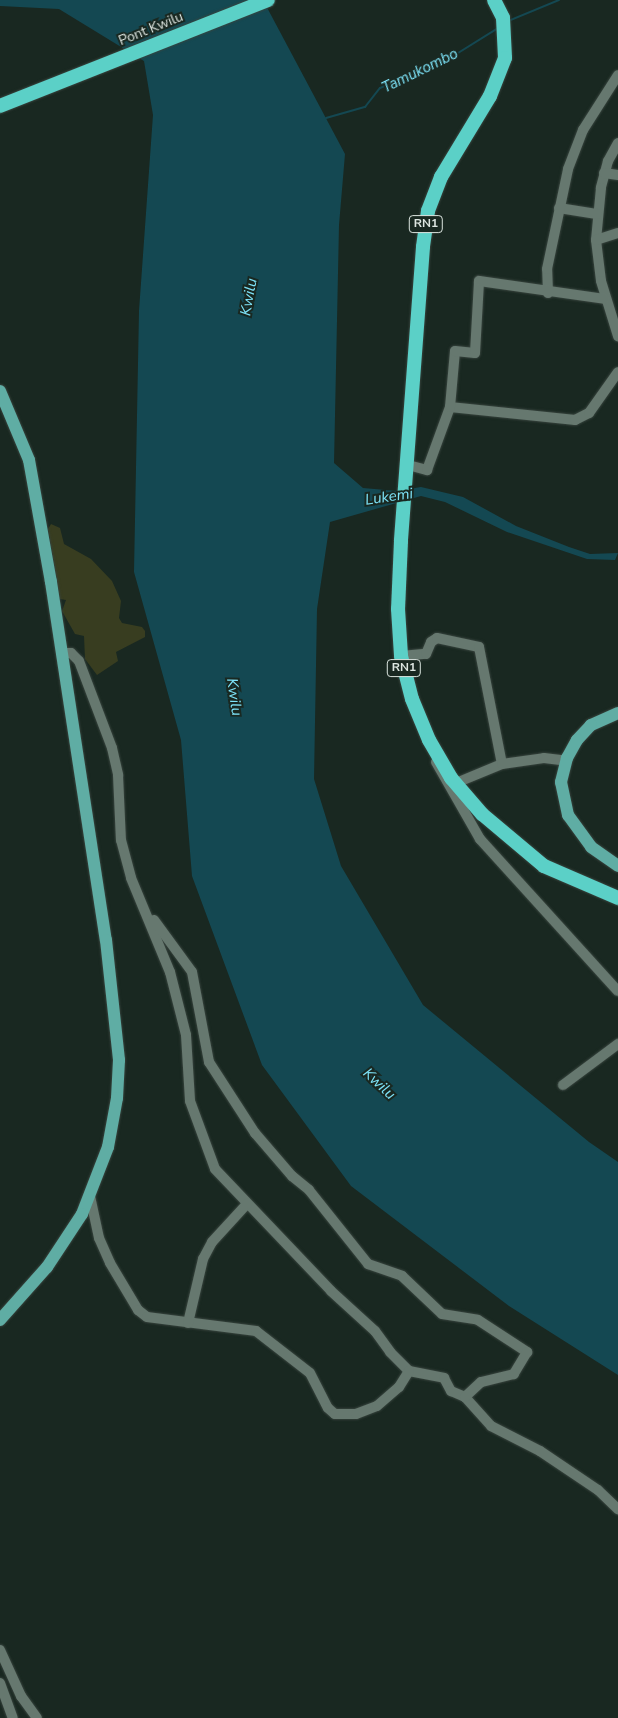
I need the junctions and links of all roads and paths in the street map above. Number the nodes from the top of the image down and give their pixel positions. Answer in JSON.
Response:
{"nodes":[{"id":1,"x":268,"y":0,"type":"edge"},
{"id":2,"x":494,"y":0,"type":"edge"},
{"id":3,"x":618,"y":75,"type":"edge"},
{"id":4,"x":0,"y":106,"type":"edge"},
{"id":5,"x":618,"y":143,"type":"edge"},
{"id":6,"x":604,"y":173,"type":"junction"},
{"id":7,"x":618,"y":175,"type":"edge"},
{"id":8,"x":559,"y":208,"type":"junction"},
{"id":9,"x":597,"y":214,"type":"junction"},
{"id":10,"x":618,"y":233,"type":"edge"},
{"id":11,"x":596,"y":240,"type":"junction"},
{"id":12,"x":548,"y":293,"type":"junction"},
{"id":13,"x":606,"y":299,"type":"junction"},
{"id":14,"x":618,"y":336,"type":"edge"},
{"id":15,"x":618,"y":372,"type":"edge"},
{"id":16,"x":0,"y":390,"type":"edge"},
{"id":17,"x":450,"y":407,"type":"junction"},
{"id":18,"x":408,"y":467,"type":"junction"},
{"id":19,"x":62,"y":653,"type":"junction"},
{"id":20,"x":400,"y":656,"type":"junction"},
{"id":21,"x":618,"y":713,"type":"edge"},
{"id":22,"x":419,"y":720,"type":"junction"},
{"id":23,"x":566,"y":761,"type":"junction"},
{"id":24,"x":502,"y":764,"type":"junction"},
{"id":25,"x":456,"y":783,"type":"junction"},
{"id":26,"x":618,"y":866,"type":"edge"},
{"id":27,"x":618,"y":898,"type":"edge"},
{"id":28,"x":144,"y":910,"type":"junction"},
{"id":29,"x":618,"y":991,"type":"edge"},
{"id":30,"x":618,"y":1044,"type":"edge"},
{"id":31,"x":563,"y":1085,"type":"dead end"},
{"id":32,"x":90,"y":1195,"type":"junction"},
{"id":33,"x":247,"y":1204,"type":"junction"},
{"id":34,"x":0,"y":1320,"type":"edge"},
{"id":35,"x":188,"y":1322,"type":"junction"},
{"id":36,"x":409,"y":1371,"type":"junction"},
{"id":37,"x":465,"y":1397,"type":"junction"},
{"id":38,"x":618,"y":1509,"type":"edge"},
{"id":39,"x":0,"y":1650,"type":"edge"},
{"id":40,"x":0,"y":1684,"type":"edge"},
{"id":41,"x":13,"y":1718,"type":"edge"},
{"id":42,"x":37,"y":1718,"type":"edge"}],
"edges":[{"from":1,"to":4,"type":"highway","name":"Pont Kwilu"},
{"from":2,"to":18,"type":"highway","number":"RN1"},
{"from":3,"to":8,"type":"street"},
{"from":5,"to":6,"type":"street"},
{"from":6,"to":7,"type":"street"},
{"from":6,"to":9,"type":"street"},
{"from":8,"to":9,"type":"street"},
{"from":8,"to":12,"type":"street"},
{"from":9,"to":11,"type":"street"},
{"from":10,"to":11,"type":"street"},
{"from":11,"to":13,"type":"street"},
{"from":12,"to":13,"type":"street"},
{"from":12,"to":17,"type":"street"},
{"from":13,"to":14,"type":"street"},
{"from":15,"to":17,"type":"street"},
{"from":16,"to":19,"type":"main road"},
{"from":17,"to":18,"type":"street"},
{"from":18,"to":20,"type":"highway","number":"RN1"},
{"from":19,"to":28,"type":"street"},
{"from":19,"to":32,"type":"main road"},
{"from":20,"to":22,"type":"highway","number":"RN1"},
{"from":20,"to":24,"type":"street"},
{"from":21,"to":23,"type":"main road"},
{"from":22,"to":25,"type":"highway","number":"RN1"},
{"from":22,"to":29,"type":"street"},
{"from":23,"to":24,"type":"street"},
{"from":23,"to":26,"type":"main road"},
{"from":24,"to":25,"type":"street"},
{"from":25,"to":27,"type":"highway","number":"RN1"},
{"from":28,"to":33,"type":"street"},
{"from":28,"to":37,"type":"street"},
{"from":30,"to":31,"type":"street"},
{"from":32,"to":34,"type":"main road"},
{"from":32,"to":35,"type":"street"},
{"from":33,"to":35,"type":"street"},
{"from":33,"to":36,"type":"street"},
{"from":35,"to":36,"type":"street"},
{"from":36,"to":37,"type":"street"},
{"from":37,"to":38,"type":"street"},
{"from":39,"to":42,"type":"street"},
{"from":40,"to":41,"type":"street"}]}
